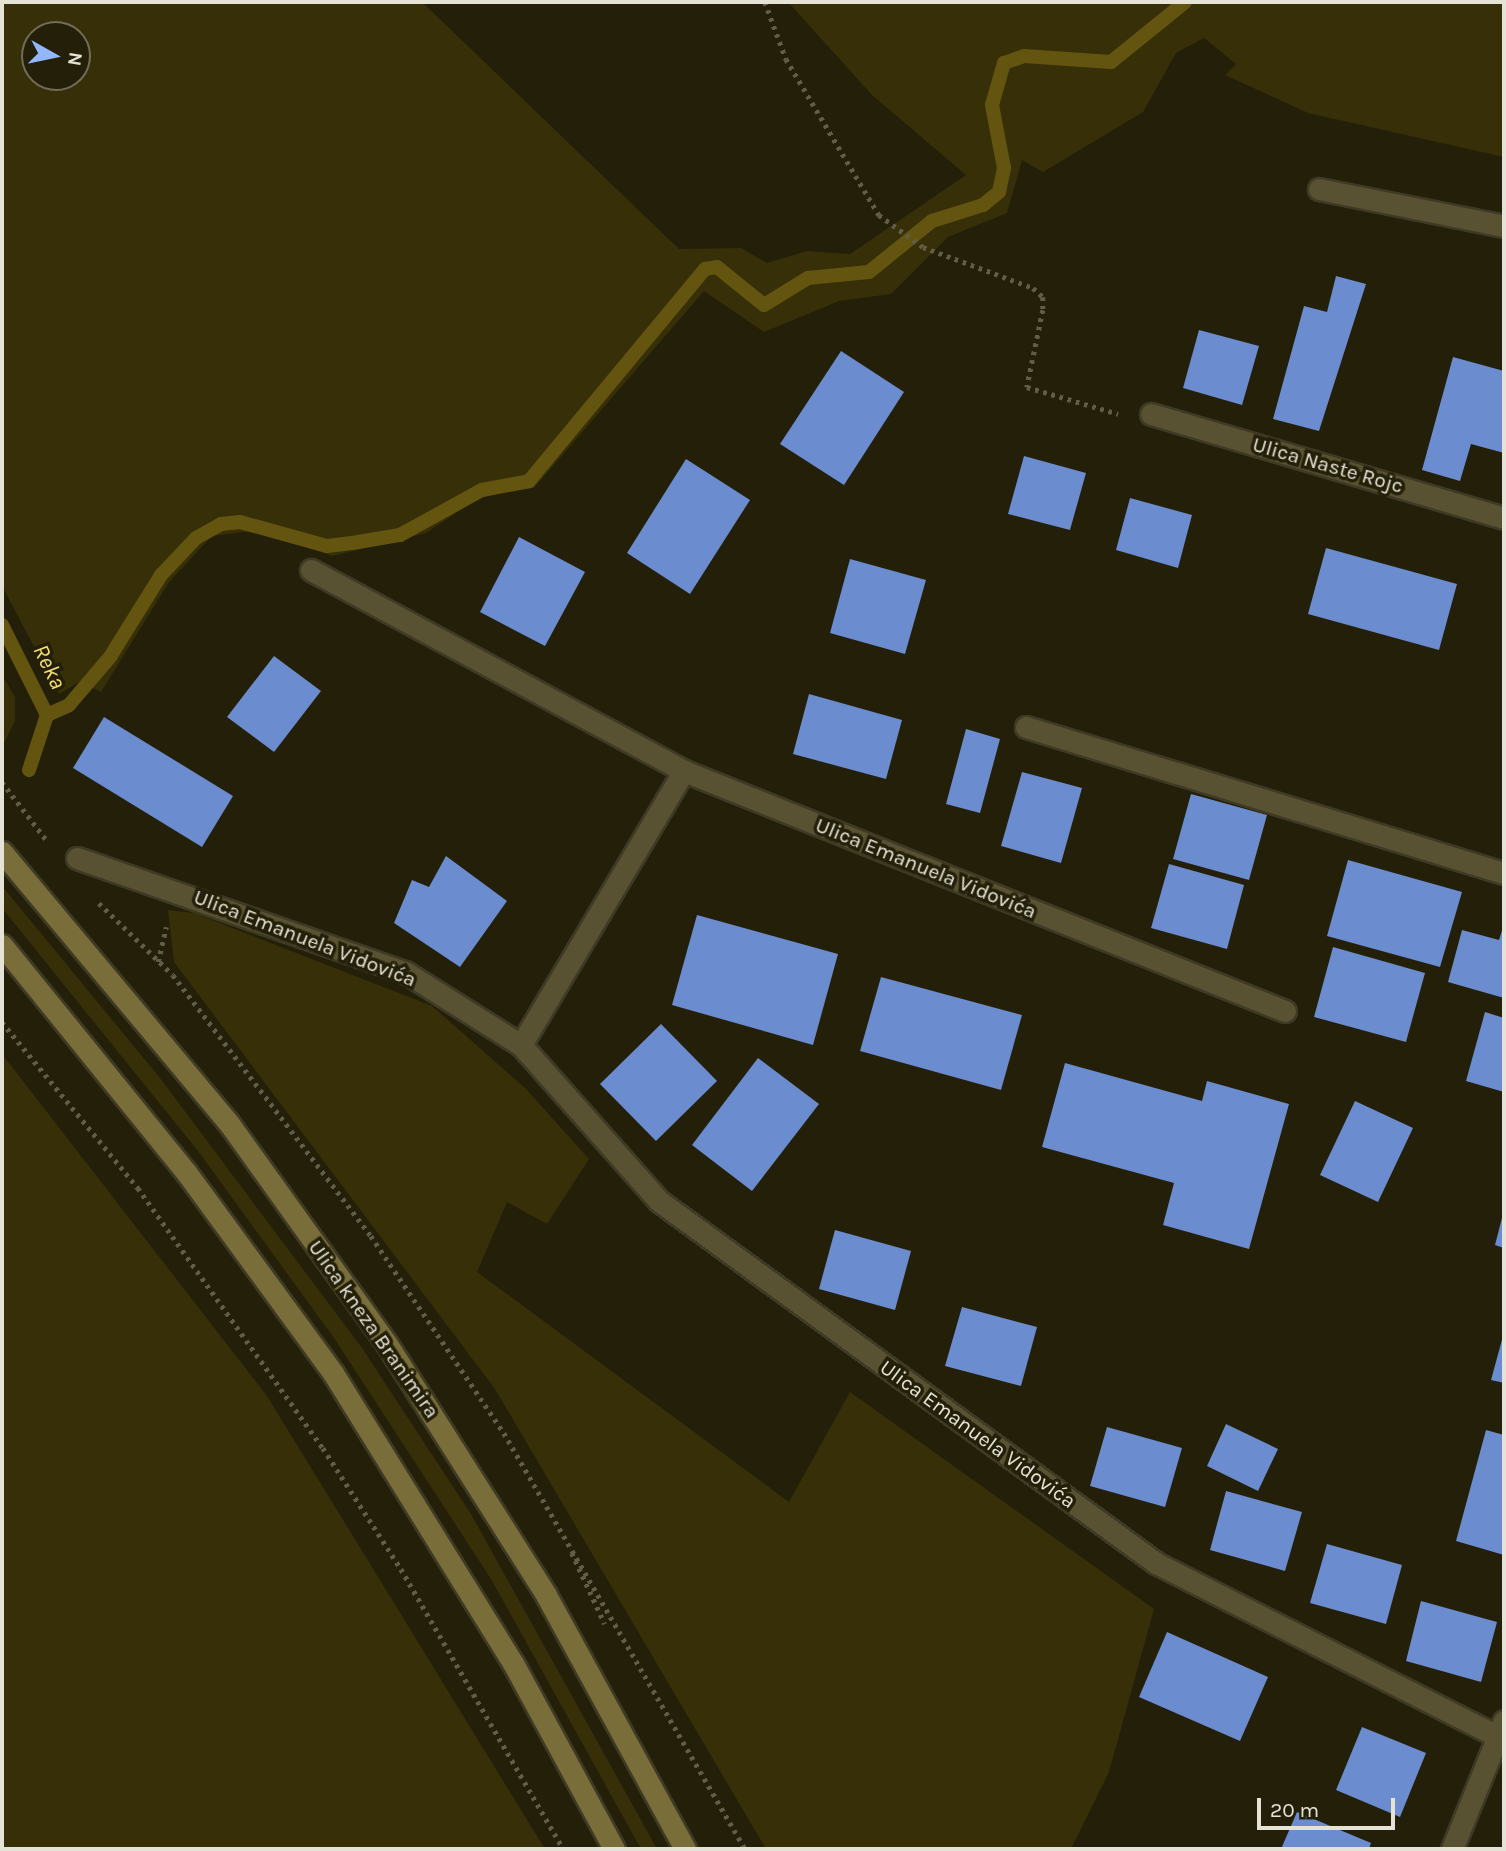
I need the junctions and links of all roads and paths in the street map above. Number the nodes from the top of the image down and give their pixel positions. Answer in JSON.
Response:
{"nodes":[{"id":1,"x":765,"y":2,"type":"edge"},
{"id":2,"x":1319,"y":190,"type":"dead end"},
{"id":3,"x":1504,"y":226,"type":"edge"},
{"id":4,"x":1151,"y":415,"type":"joint"},
{"id":5,"x":1504,"y":518,"type":"edge"},
{"id":6,"x":311,"y":570,"type":"dead end"},
{"id":7,"x":1026,"y":727,"type":"dead end"},
{"id":8,"x":684,"y":771,"type":"junction"},
{"id":9,"x":2,"y":782,"type":"edge"},
{"id":10,"x":54,"y":849,"type":"dead end"},
{"id":11,"x":2,"y":852,"type":"edge"},
{"id":12,"x":77,"y":858,"type":"dead end"},
{"id":13,"x":1504,"y":873,"type":"edge"},
{"id":14,"x":96,"y":900,"type":"dead end"},
{"id":15,"x":2,"y":945,"type":"edge"},
{"id":16,"x":1285,"y":1011,"type":"dead end"},
{"id":17,"x":2,"y":1022,"type":"edge"},
{"id":18,"x":521,"y":1045,"type":"junction"},
{"id":19,"x":1501,"y":1728,"type":"edge"},
{"id":20,"x":563,"y":1849,"type":"edge"},
{"id":21,"x":614,"y":1849,"type":"edge"},
{"id":22,"x":685,"y":1849,"type":"edge"},
{"id":23,"x":745,"y":1849,"type":"edge"},
{"id":24,"x":1452,"y":1849,"type":"edge"}],
"edges":[{"from":1,"to":4,"type":"path"},
{"from":2,"to":3,"type":"street"},
{"from":4,"to":5,"type":"street","name":"Ulica Naste Rojc"},
{"from":6,"to":8,"type":"street","name":"Ulica Emanuela Vidovića"},
{"from":7,"to":13,"type":"street"},
{"from":8,"to":16,"type":"street","name":"Ulica Emanuela Vidovića"},
{"from":8,"to":18,"type":"street"},
{"from":9,"to":10,"type":"path"},
{"from":11,"to":22,"type":"street","name":"Ulica kneza Branimira"},
{"from":12,"to":18,"type":"street","name":"Ulica Emanuela Vidovića"},
{"from":14,"to":23,"type":"path"},
{"from":15,"to":21,"type":"street"},
{"from":17,"to":20,"type":"path"},
{"from":18,"to":19,"type":"street","name":"Ulica Emanuela Vidovića"},
{"from":19,"to":24,"type":"street"}]}
